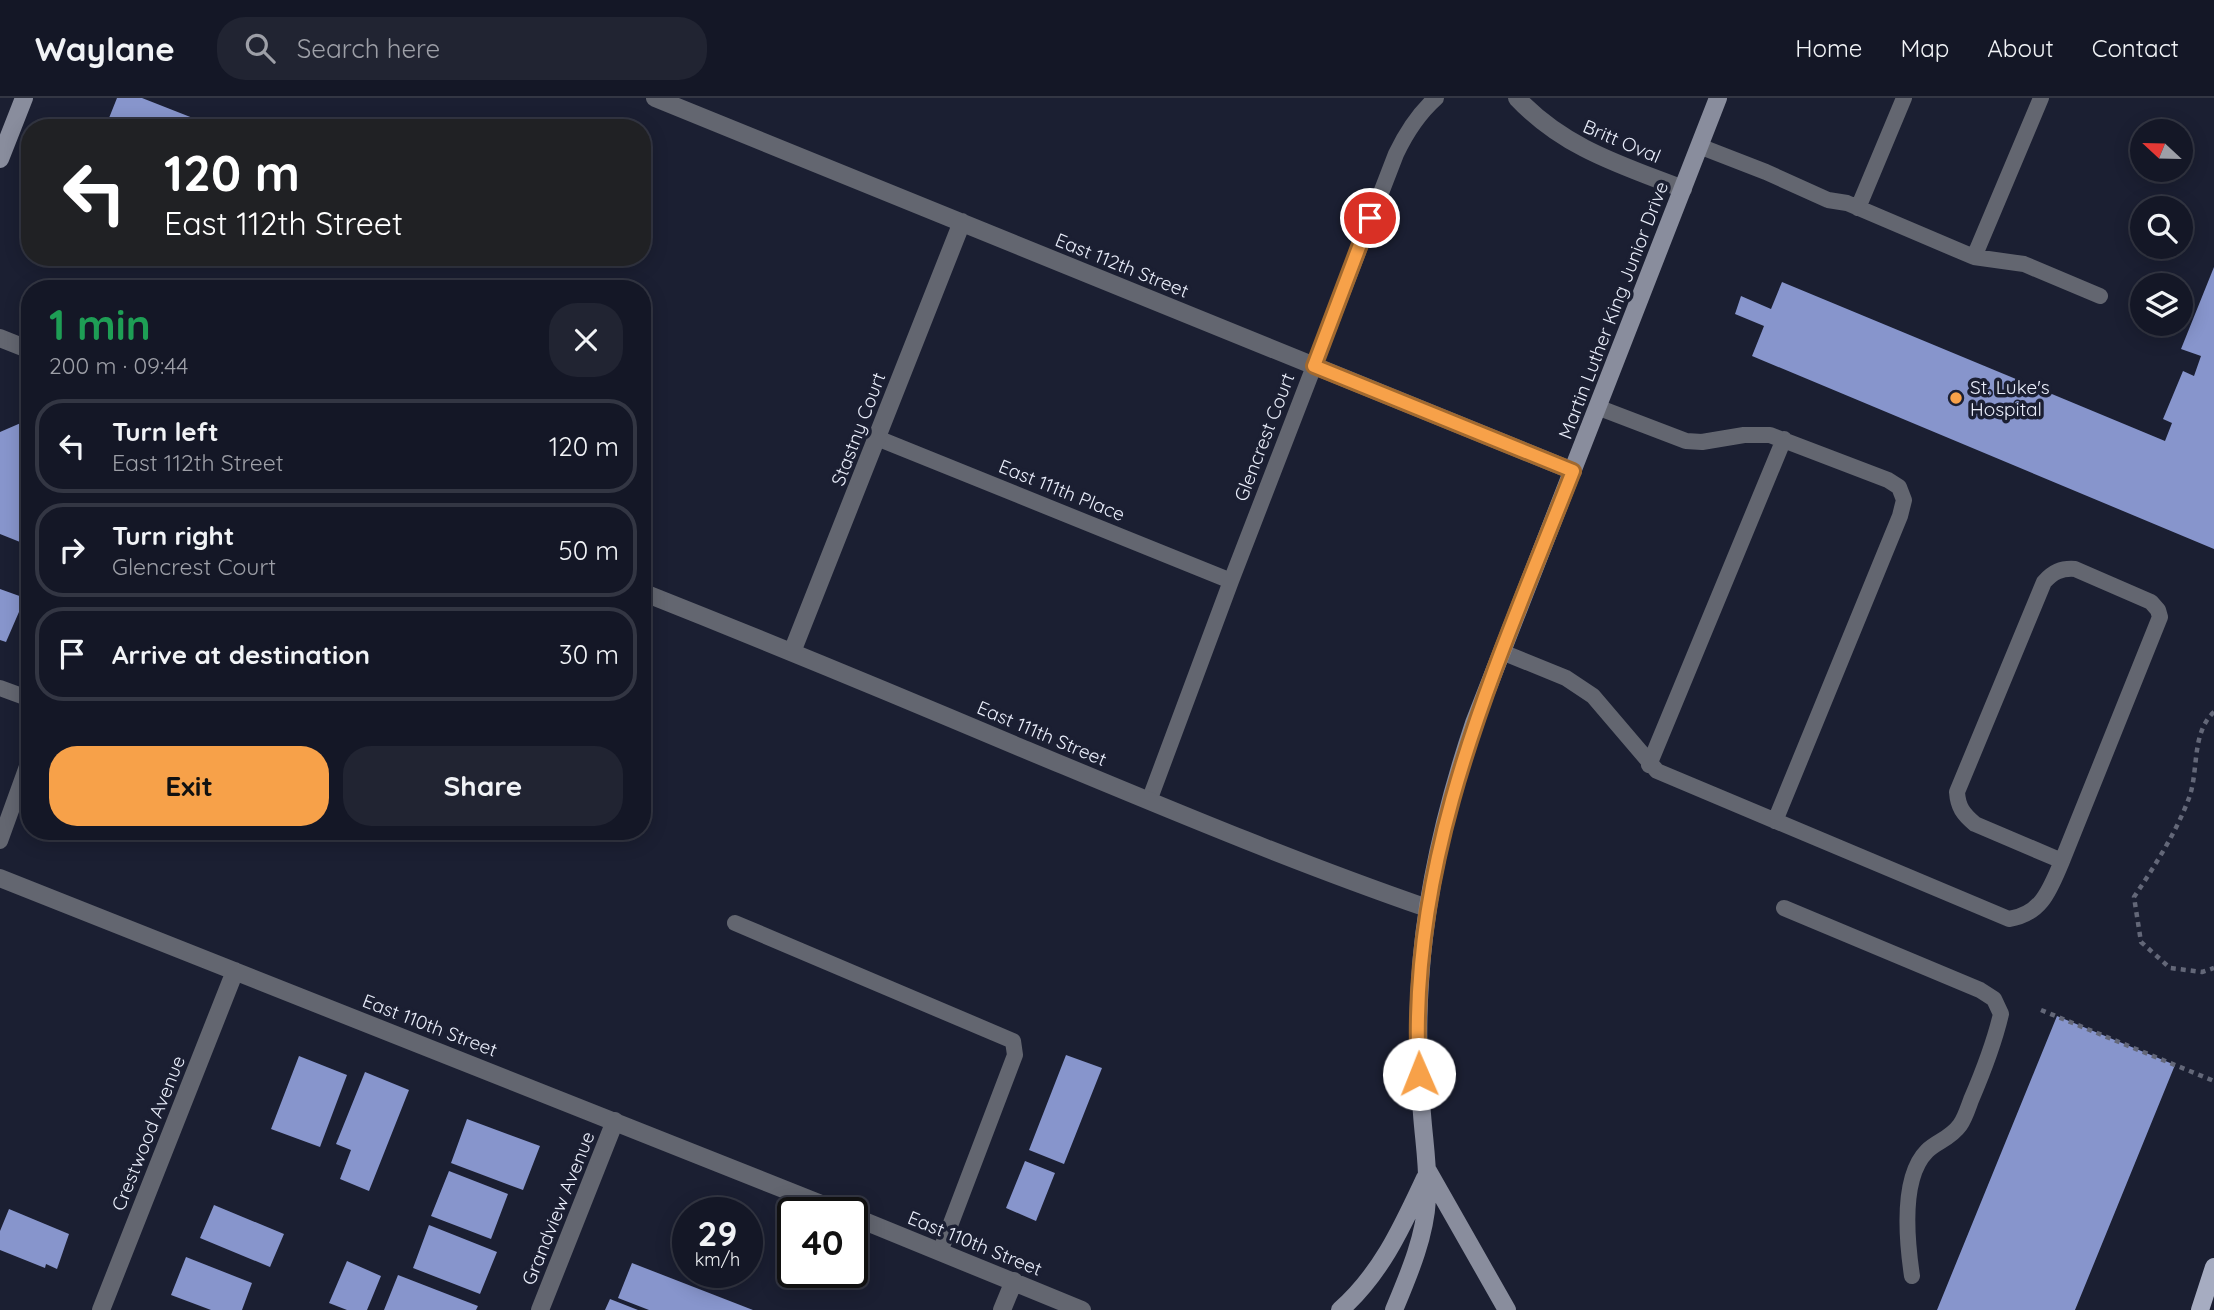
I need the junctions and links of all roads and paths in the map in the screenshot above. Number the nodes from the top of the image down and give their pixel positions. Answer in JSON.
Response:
{"nodes":[{"id":1,"x":24,"y":98,"type":"edge"},
{"id":2,"x":656,"y":98,"type":"edge"},
{"id":3,"x":1436,"y":98,"type":"edge"},
{"id":4,"x":1517,"y":98,"type":"edge"},
{"id":5,"x":1718,"y":98,"type":"edge"},
{"id":6,"x":1904,"y":98,"type":"edge"},
{"id":7,"x":2041,"y":98,"type":"edge"},
{"id":8,"x":1699,"y":146,"type":"junction"},
{"id":9,"x":0,"y":159,"type":"edge"},
{"id":10,"x":1683,"y":189,"type":"junction"},
{"id":11,"x":1858,"y":208,"type":"junction"},
{"id":12,"x":962,"y":222,"type":"junction"},
{"id":13,"x":1974,"y":257,"type":"junction"},
{"id":14,"x":2100,"y":296,"type":"dead end"},
{"id":15,"x":0,"y":338,"type":"edge"},
{"id":16,"x":21,"y":346,"type":"edge"},
{"id":17,"x":1314,"y":366,"type":"junction"},
{"id":18,"x":1597,"y":407,"type":"junction"},
{"id":19,"x":877,"y":438,"type":"junction"},
{"id":20,"x":1784,"y":439,"type":"junction"},
{"id":21,"x":1573,"y":471,"type":"junction"},
{"id":22,"x":1231,"y":581,"type":"junction"},
{"id":23,"x":651,"y":596,"type":"edge"},
{"id":24,"x":792,"y":652,"type":"junction"},
{"id":25,"x":1502,"y":652,"type":"junction"},
{"id":26,"x":0,"y":688,"type":"edge"},
{"id":27,"x":21,"y":696,"type":"edge"},
{"id":28,"x":2214,"y":712,"type":"edge"},
{"id":29,"x":1649,"y":765,"type":"junction"},
{"id":30,"x":21,"y":776,"type":"edge"},
{"id":31,"x":1149,"y":801,"type":"junction"},
{"id":32,"x":6,"y":805,"type":"edge"},
{"id":33,"x":1775,"y":821,"type":"junction"},
{"id":34,"x":0,"y":841,"type":"edge"},
{"id":35,"x":2062,"y":861,"type":"junction"},
{"id":36,"x":0,"y":878,"type":"edge"},
{"id":37,"x":1427,"y":908,"type":"junction"},
{"id":38,"x":1784,"y":908,"type":"dead end"},
{"id":39,"x":735,"y":923,"type":"dead end"},
{"id":40,"x":2214,"y":968,"type":"edge"},
{"id":41,"x":235,"y":971,"type":"junction"},
{"id":42,"x":2041,"y":1010,"type":"dead end"},
{"id":43,"x":2214,"y":1081,"type":"edge"},
{"id":44,"x":615,"y":1121,"type":"junction"},
{"id":45,"x":1428,"y":1171,"type":"junction"},
{"id":46,"x":804,"y":1197,"type":"edge"},
{"id":47,"x":868,"y":1223,"type":"edge"},
{"id":48,"x":940,"y":1252,"type":"junction"},
{"id":49,"x":2214,"y":1267,"type":"edge"},
{"id":50,"x":1912,"y":1276,"type":"dead end"},
{"id":51,"x":1014,"y":1281,"type":"junction"},
{"id":52,"x":101,"y":1310,"type":"edge"},
{"id":53,"x":540,"y":1310,"type":"edge"},
{"id":54,"x":1002,"y":1310,"type":"edge"},
{"id":55,"x":1082,"y":1310,"type":"edge"},
{"id":56,"x":1340,"y":1310,"type":"edge"},
{"id":57,"x":1394,"y":1310,"type":"edge"},
{"id":58,"x":1507,"y":1310,"type":"edge"},
{"id":59,"x":2200,"y":1310,"type":"edge"}],
"edges":[{"from":1,"to":9,"type":"street"},
{"from":2,"to":12,"type":"street","name":"East 112th Street"},
{"from":3,"to":17,"type":"lane","name":"Glencrest Court"},
{"from":4,"to":10,"type":"street","name":"Britt Oval"},
{"from":5,"to":8,"type":"street","name":"Martin Luther King Junior Drive"},
{"from":6,"to":11,"type":"lane"},
{"from":7,"to":13,"type":"lane"},
{"from":8,"to":10,"type":"street","name":"Martin Luther King Junior Drive"},
{"from":8,"to":11,"type":"lane"},
{"from":10,"to":18,"type":"street","name":"Martin Luther King Junior Drive"},
{"from":11,"to":13,"type":"lane"},
{"from":12,"to":17,"type":"street","name":"East 112th Street"},
{"from":12,"to":19,"type":"street","name":"Stastny Court"},
{"from":13,"to":14,"type":"lane"},
{"from":15,"to":16,"type":"street"},
{"from":17,"to":21,"type":"street","name":"East 112th Street"},
{"from":17,"to":22,"type":"lane","name":"Glencrest Court"},
{"from":18,"to":20,"type":"lane"},
{"from":18,"to":21,"type":"street","name":"Martin Luther King Junior Drive"},
{"from":19,"to":22,"type":"lane","name":"East 111th Place"},
{"from":19,"to":24,"type":"street","name":"Stastny Court"},
{"from":20,"to":29,"type":"lane"},
{"from":20,"to":33,"type":"lane"},
{"from":21,"to":25,"type":"street","name":"Martin Luther King Junior Drive"},
{"from":22,"to":31,"type":"lane","name":"Glencrest Court"},
{"from":23,"to":24,"type":"street","name":"East 111th Street"},
{"from":24,"to":31,"type":"street","name":"East 111th Street"},
{"from":25,"to":29,"type":"lane"},
{"from":25,"to":37,"type":"street","name":"Martin Luther King Junior Drive"},
{"from":26,"to":27,"type":"lane"},
{"from":28,"to":40,"type":"path"},
{"from":29,"to":33,"type":"lane"},
{"from":30,"to":32,"type":"lane"},
{"from":31,"to":37,"type":"street","name":"East 111th Street"},
{"from":32,"to":34,"type":"lane"},
{"from":33,"to":35,"type":"lane"},
{"from":35,"to":35,"type":"lane"},
{"from":36,"to":41,"type":"street","name":"East 110th Street"},
{"from":37,"to":45,"type":"street","name":"Martin Luther King Junior Drive"},
{"from":38,"to":50,"type":"lane"},
{"from":39,"to":48,"type":"lane"},
{"from":41,"to":44,"type":"street","name":"East 110th Street"},
{"from":41,"to":52,"type":"street","name":"Crestwood Avenue"},
{"from":42,"to":43,"type":"path"},
{"from":44,"to":46,"type":"street","name":"East 110th Street"},
{"from":44,"to":53,"type":"street","name":"Grandview Avenue"},
{"from":45,"to":56,"type":"street"},
{"from":45,"to":57,"type":"street","name":"Martin Luther King Junior Drive"},
{"from":45,"to":58,"type":"street"},
{"from":47,"to":48,"type":"street","name":"East 110th Street"},
{"from":48,"to":51,"type":"street","name":"East 110th Street"},
{"from":49,"to":59,"type":"main road"},
{"from":51,"to":54,"type":"street"},
{"from":51,"to":55,"type":"street","name":"East 110th Street"}]}
